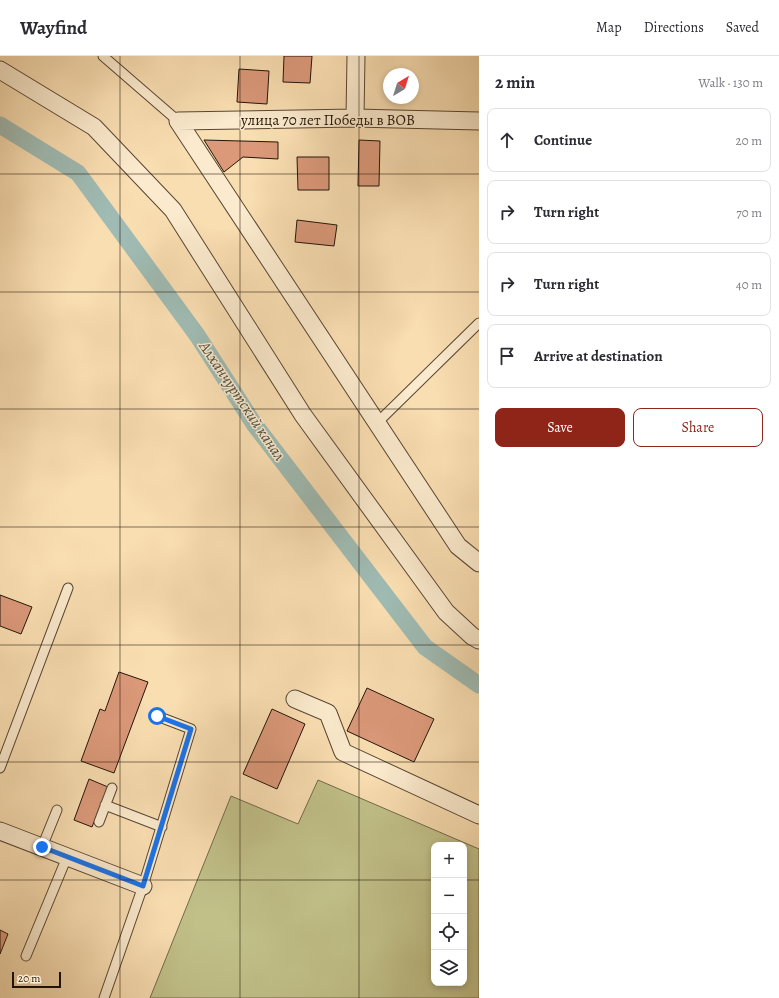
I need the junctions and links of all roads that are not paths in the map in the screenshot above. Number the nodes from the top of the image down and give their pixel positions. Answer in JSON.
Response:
{"nodes":[{"id":1,"x":103,"y":56,"type":"edge"},
{"id":2,"x":356,"y":56,"type":"edge"},
{"id":3,"x":0,"y":70,"type":"edge"},
{"id":4,"x":355,"y":118,"type":"junction"},
{"id":5,"x":479,"y":120,"type":"edge"},
{"id":6,"x":178,"y":121,"type":"junction"},
{"id":7,"x":479,"y":323,"type":"edge"},
{"id":8,"x":377,"y":423,"type":"junction"},
{"id":9,"x":479,"y":563,"type":"edge"},
{"id":10,"x":68,"y":588,"type":"dead end"},
{"id":11,"x":479,"y":640,"type":"edge"},
{"id":12,"x":295,"y":699,"type":"dead end"},
{"id":13,"x":157,"y":716,"type":"dead end"},
{"id":14,"x":0,"y":768,"type":"edge"},
{"id":15,"x":112,"y":788,"type":"dead end"},
{"id":16,"x":105,"y":805,"type":"junction"},
{"id":17,"x":57,"y":810,"type":"dead end"},
{"id":18,"x":479,"y":815,"type":"edge"},
{"id":19,"x":99,"y":822,"type":"dead end"},
{"id":20,"x":162,"y":827,"type":"junction"},
{"id":21,"x":0,"y":831,"type":"edge"},
{"id":22,"x":42,"y":847,"type":"junction"},
{"id":23,"x":67,"y":857,"type":"junction"},
{"id":24,"x":143,"y":886,"type":"junction"},
{"id":25,"x":26,"y":956,"type":"dead end"},
{"id":26,"x":104,"y":998,"type":"edge"}],
"edges":[{"from":1,"to":6,"type":"lane"},
{"from":2,"to":4,"type":"street"},
{"from":3,"to":11,"type":"street"},
{"from":4,"to":5,"type":"street","name":"улица 70 лет Победы в ВОВ"},
{"from":4,"to":6,"type":"street","name":"улица 70 лет Победы в ВОВ"},
{"from":6,"to":8,"type":"street"},
{"from":7,"to":8,"type":"lane"},
{"from":8,"to":9,"type":"street"},
{"from":10,"to":14,"type":"lane"},
{"from":12,"to":18,"type":"street"},
{"from":13,"to":20,"type":"lane"},
{"from":15,"to":16,"type":"lane"},
{"from":16,"to":19,"type":"lane"},
{"from":16,"to":20,"type":"lane"},
{"from":17,"to":22,"type":"lane"},
{"from":20,"to":24,"type":"lane"},
{"from":21,"to":22,"type":"street"},
{"from":22,"to":23,"type":"street"},
{"from":23,"to":24,"type":"street"},
{"from":23,"to":25,"type":"lane"},
{"from":24,"to":26,"type":"lane"}]}
